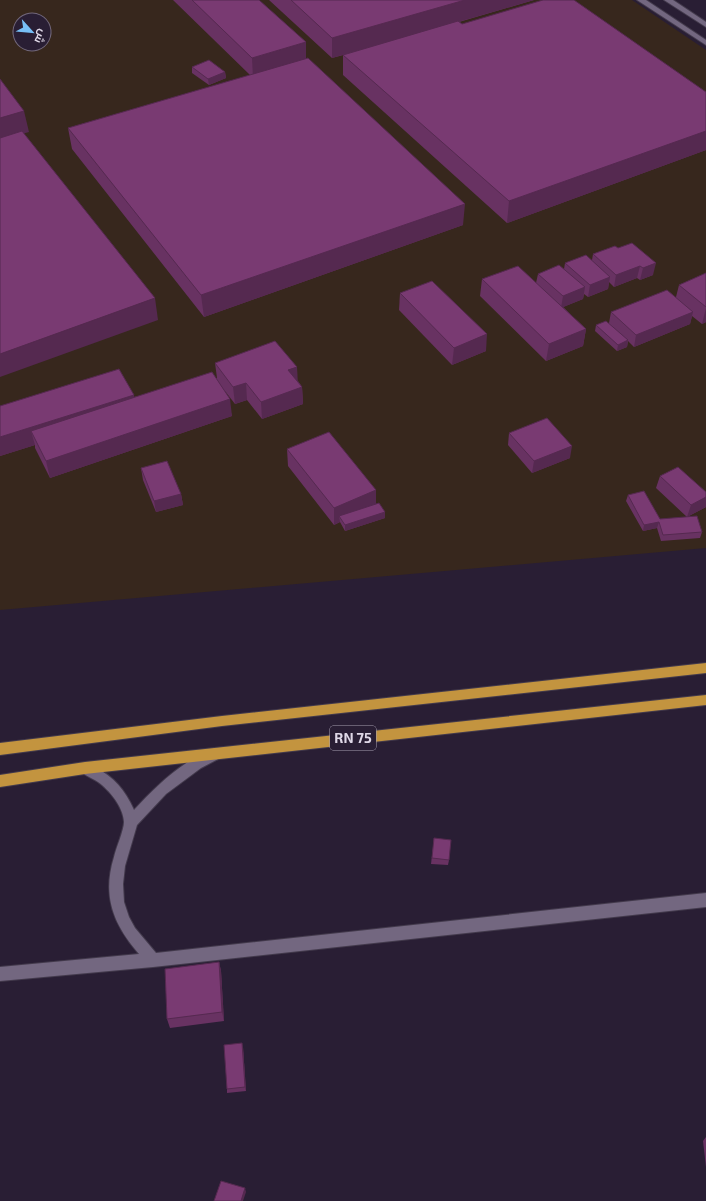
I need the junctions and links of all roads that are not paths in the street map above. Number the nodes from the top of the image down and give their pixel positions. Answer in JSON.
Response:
{"nodes":[{"id":1,"x":641,"y":0,"type":"edge"},
{"id":2,"x":668,"y":0,"type":"edge"},
{"id":3,"x":706,"y":25,"type":"edge"},
{"id":4,"x":706,"y":43,"type":"edge"},
{"id":5,"x":706,"y":668,"type":"edge"},
{"id":6,"x":706,"y":700,"type":"edge"},
{"id":7,"x":0,"y":749,"type":"edge"},
{"id":8,"x":215,"y":754,"type":"junction"},
{"id":9,"x":85,"y":768,"type":"junction"},
{"id":10,"x":0,"y":781,"type":"edge"},
{"id":11,"x":131,"y":822,"type":"junction"},
{"id":12,"x":706,"y":900,"type":"edge"},
{"id":13,"x":153,"y":960,"type":"junction"},
{"id":14,"x":0,"y":974,"type":"edge"}],
"edges":[{"from":1,"to":4,"type":"street"},
{"from":2,"to":3,"type":"street"},
{"from":5,"to":7,"type":"highway","number":"RN 75"},
{"from":6,"to":8,"type":"highway","number":"RN 75"},
{"from":8,"to":9,"type":"highway","number":"RN 75"},
{"from":8,"to":11,"type":"street"},
{"from":9,"to":10,"type":"highway","number":"RN 75"},
{"from":9,"to":11,"type":"street"},
{"from":11,"to":13,"type":"street"},
{"from":12,"to":13,"type":"street"},
{"from":13,"to":14,"type":"street"}]}
